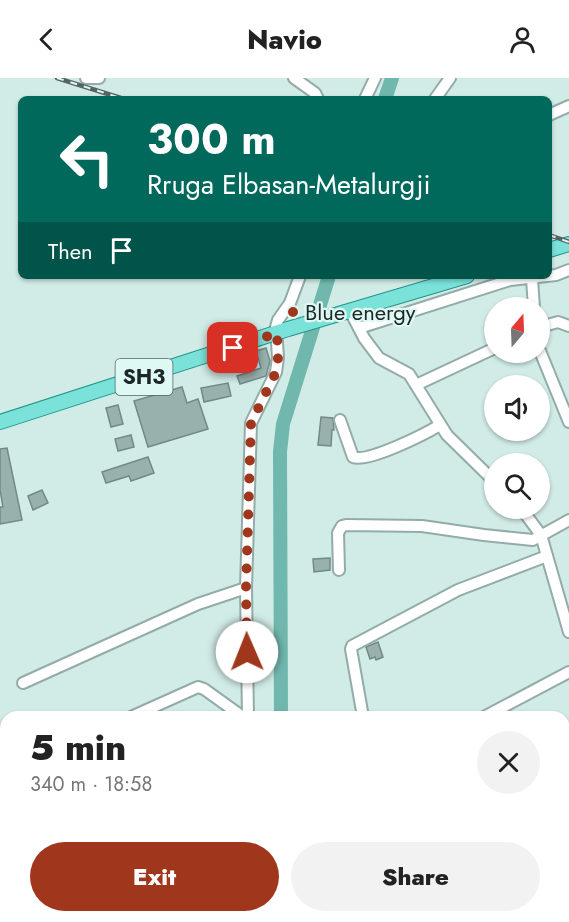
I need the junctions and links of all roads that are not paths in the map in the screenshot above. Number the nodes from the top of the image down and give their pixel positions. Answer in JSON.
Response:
{"nodes":[{"id":1,"x":86,"y":78,"type":"edge"},
{"id":2,"x":99,"y":78,"type":"edge"},
{"id":3,"x":294,"y":78,"type":"edge"},
{"id":4,"x":375,"y":78,"type":"edge"},
{"id":5,"x":450,"y":78,"type":"edge"},
{"id":6,"x":316,"y":96,"type":"edge"},
{"id":7,"x":366,"y":96,"type":"edge"},
{"id":8,"x":437,"y":96,"type":"edge"},
{"id":9,"x":569,"y":106,"type":"edge"},
{"id":10,"x":552,"y":114,"type":"edge"},
{"id":11,"x":569,"y":244,"type":"edge"},
{"id":12,"x":552,"y":249,"type":"edge"},
{"id":13,"x":569,"y":270,"type":"edge"},
{"id":14,"x":552,"y":276,"type":"edge"},
{"id":15,"x":299,"y":279,"type":"edge"},
{"id":16,"x":457,"y":279,"type":"edge"},
{"id":17,"x":532,"y":279,"type":"joint"},
{"id":18,"x":533,"y":297,"type":"edge"},
{"id":19,"x":346,"y":312,"type":"junction"},
{"id":20,"x":550,"y":324,"type":"edge"},
{"id":21,"x":569,"y":326,"type":"edge"},
{"id":22,"x":358,"y":328,"type":"junction"},
{"id":23,"x":282,"y":331,"type":"junction"},
{"id":24,"x":484,"y":353,"type":"edge"},
{"id":25,"x":545,"y":363,"type":"edge"},
{"id":26,"x":416,"y":385,"type":"junction"},
{"id":27,"x":340,"y":420,"type":"dead end"},
{"id":28,"x":0,"y":422,"type":"edge"},
{"id":29,"x":569,"y":422,"type":"edge"},
{"id":30,"x":440,"y":425,"type":"junction"},
{"id":31,"x":484,"y":472,"type":"edge"},
{"id":32,"x":529,"y":519,"type":"edge"},
{"id":33,"x":569,"y":520,"type":"edge"},
{"id":34,"x":541,"y":535,"type":"junction"},
{"id":35,"x":547,"y":556,"type":"junction"},
{"id":36,"x":339,"y":570,"type":"dead end"},
{"id":37,"x":246,"y":588,"type":"junction"},
{"id":38,"x":569,"y":632,"type":"edge"},
{"id":39,"x":569,"y":672,"type":"edge"},
{"id":40,"x":24,"y":683,"type":"dead end"},
{"id":41,"x":144,"y":711,"type":"edge"},
{"id":42,"x":235,"y":711,"type":"edge"},
{"id":43,"x":248,"y":711,"type":"edge"},
{"id":44,"x":362,"y":711,"type":"edge"},
{"id":45,"x":495,"y":711,"type":"edge"}],
"edges":[{"from":1,"to":2,"type":"street"},
{"from":3,"to":6,"type":"street"},
{"from":4,"to":7,"type":"street"},
{"from":5,"to":8,"type":"street"},
{"from":9,"to":10,"type":"street"},
{"from":11,"to":12,"type":"main road"},
{"from":13,"to":14,"type":"street"},
{"from":15,"to":23,"type":"street"},
{"from":16,"to":19,"type":"main road","number":"SH3"},
{"from":17,"to":18,"type":"street"},
{"from":17,"to":22,"type":"street"},
{"from":19,"to":22,"type":"street"},
{"from":19,"to":23,"type":"main road","number":"SH3"},
{"from":20,"to":21,"type":"street"},
{"from":22,"to":26,"type":"street"},
{"from":23,"to":28,"type":"main road","number":"SH3"},
{"from":23,"to":37,"type":"street"},
{"from":24,"to":26,"type":"street"},
{"from":25,"to":29,"type":"street"},
{"from":26,"to":30,"type":"street"},
{"from":27,"to":30,"type":"street"},
{"from":30,"to":31,"type":"street"},
{"from":32,"to":34,"type":"street"},
{"from":33,"to":34,"type":"street"},
{"from":34,"to":35,"type":"street"},
{"from":34,"to":36,"type":"street"},
{"from":35,"to":38,"type":"street"},
{"from":35,"to":44,"type":"street"},
{"from":37,"to":40,"type":"street"},
{"from":37,"to":43,"type":"street"},
{"from":39,"to":45,"type":"street"},
{"from":41,"to":42,"type":"street"}]}
